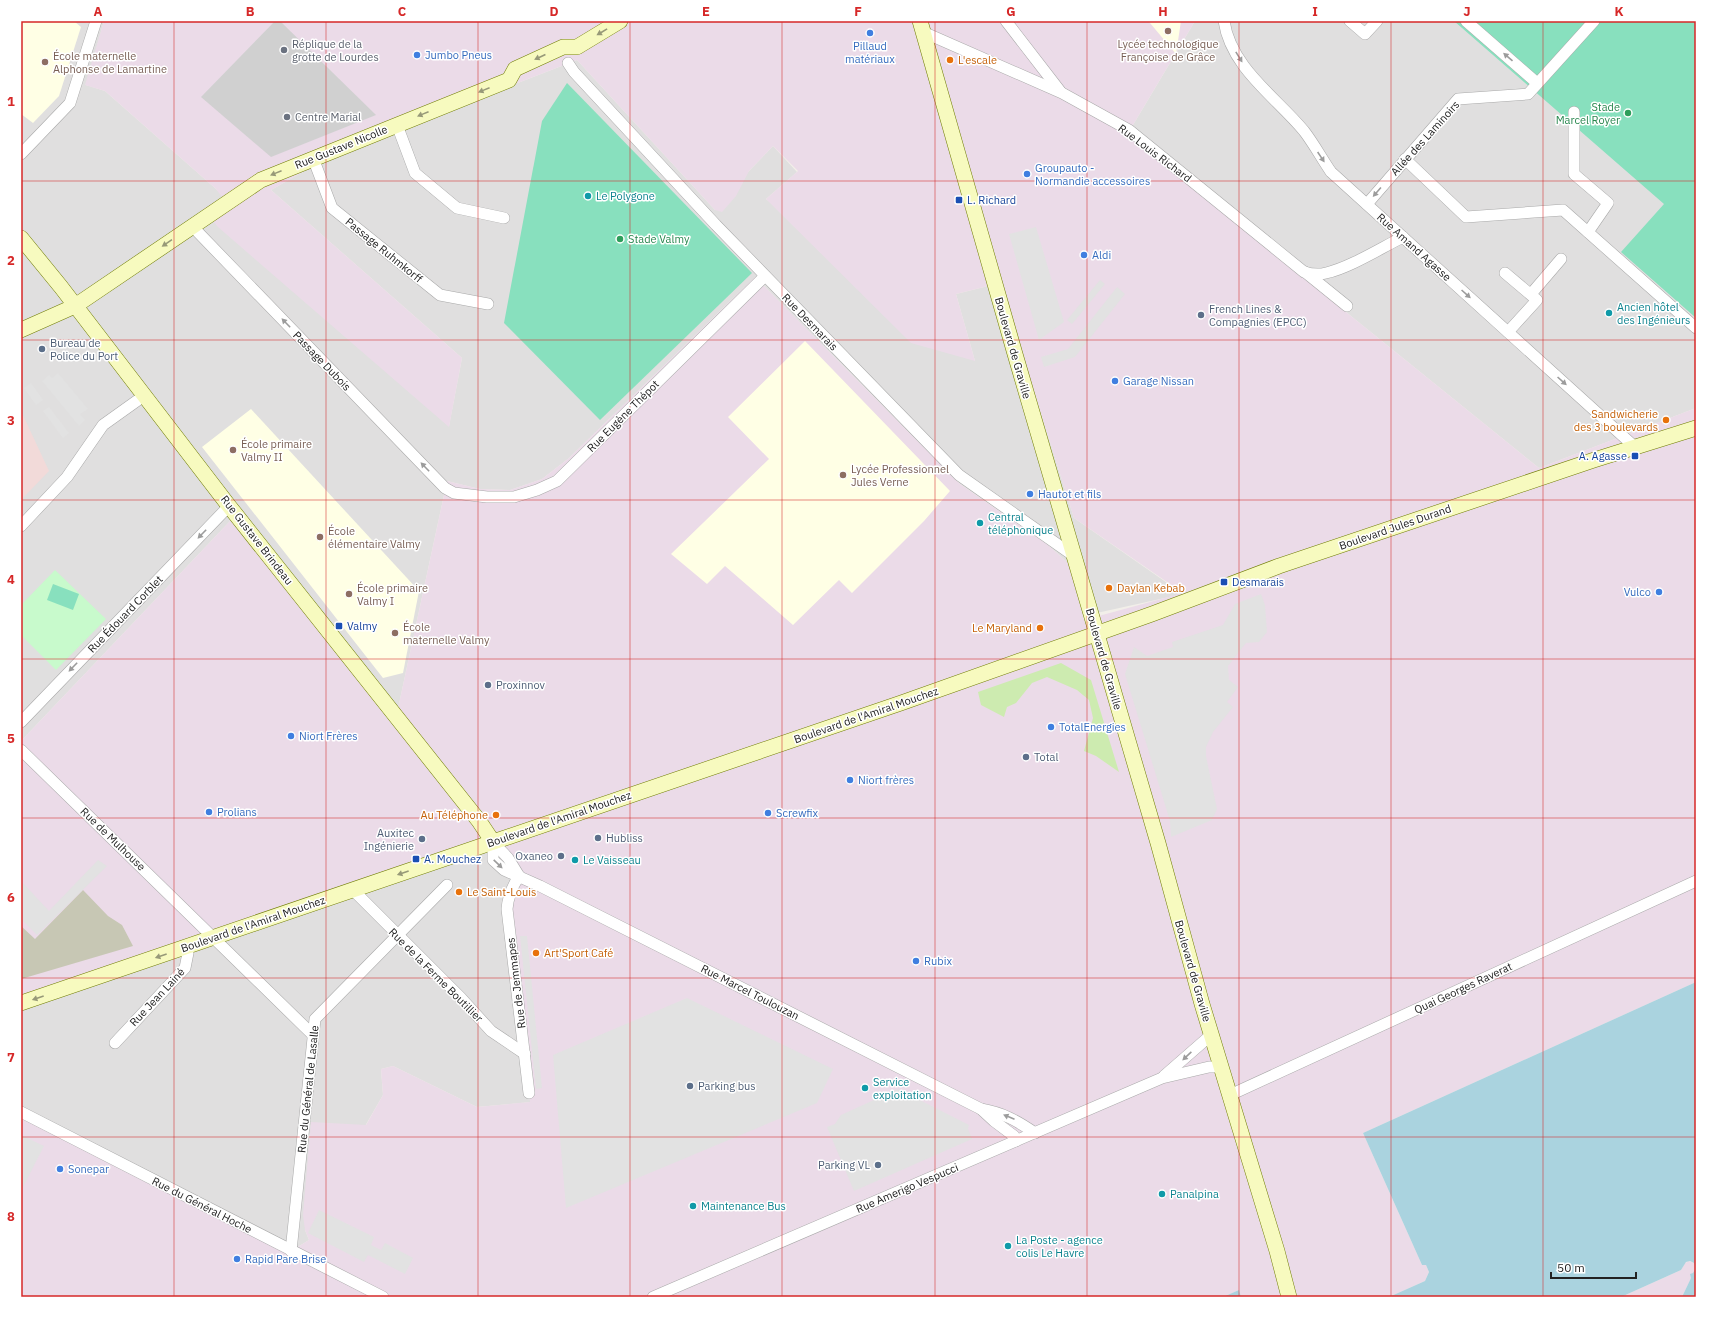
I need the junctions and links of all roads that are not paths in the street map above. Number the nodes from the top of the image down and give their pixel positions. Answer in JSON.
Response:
{"nodes":[{"id":1,"x":96,"y":21,"type":"edge"},
{"id":2,"x":620,"y":21,"type":"edge"},
{"id":3,"x":1006,"y":21,"type":"edge"},
{"id":4,"x":1224,"y":21,"type":"edge"},
{"id":5,"x":1350,"y":21,"type":"edge"},
{"id":6,"x":1377,"y":21,"type":"edge"},
{"id":7,"x":1466,"y":21,"type":"edge"},
{"id":8,"x":1594,"y":21,"type":"edge"},
{"id":9,"x":921,"y":26,"type":"edge"},
{"id":10,"x":568,"y":63,"type":"dead end"},
{"id":11,"x":1537,"y":83,"type":"junction"},
{"id":12,"x":1062,"y":93,"type":"junction"},
{"id":13,"x":1574,"y":112,"type":"dead end"},
{"id":14,"x":396,"y":125,"type":"junction"},
{"id":15,"x":21,"y":154,"type":"edge"},
{"id":16,"x":313,"y":158,"type":"junction"},
{"id":17,"x":1405,"y":159,"type":"junction"},
{"id":18,"x":1367,"y":204,"type":"junction"},
{"id":19,"x":504,"y":218,"type":"dead end"},
{"id":20,"x":192,"y":226,"type":"junction"},
{"id":21,"x":1588,"y":232,"type":"junction"},
{"id":22,"x":1403,"y":237,"type":"junction"},
{"id":23,"x":21,"y":238,"type":"edge"},
{"id":24,"x":1561,"y":259,"type":"dead end"},
{"id":25,"x":1304,"y":272,"type":"junction"},
{"id":26,"x":1505,"y":273,"type":"dead end"},
{"id":27,"x":765,"y":276,"type":"junction"},
{"id":28,"x":1530,"y":294,"type":"junction"},
{"id":29,"x":488,"y":304,"type":"dead end"},
{"id":30,"x":75,"y":306,"type":"junction"},
{"id":31,"x":1347,"y":306,"type":"dead end"},
{"id":32,"x":1696,"y":328,"type":"edge"},
{"id":33,"x":21,"y":330,"type":"edge"},
{"id":34,"x":1508,"y":332,"type":"junction"},
{"id":35,"x":145,"y":395,"type":"junction"},
{"id":36,"x":1696,"y":428,"type":"edge"},
{"id":37,"x":1636,"y":448,"type":"junction"},
{"id":38,"x":454,"y":493,"type":"joint"},
{"id":39,"x":229,"y":506,"type":"junction"},
{"id":40,"x":21,"y":526,"type":"edge"},
{"id":41,"x":1074,"y":556,"type":"junction"},
{"id":42,"x":1097,"y":633,"type":"junction"},
{"id":43,"x":21,"y":722,"type":"edge"},
{"id":44,"x":21,"y":750,"type":"edge"},
{"id":45,"x":493,"y":842,"type":"junction"},
{"id":46,"x":518,"y":876,"type":"junction"},
{"id":47,"x":1696,"y":881,"type":"edge"},
{"id":48,"x":447,"y":885,"type":"dead end"},
{"id":49,"x":353,"y":890,"type":"junction"},
{"id":50,"x":209,"y":933,"type":"junction"},
{"id":51,"x":397,"y":936,"type":"junction"},
{"id":52,"x":187,"y":947,"type":"junction"},
{"id":53,"x":21,"y":1004,"type":"edge"},
{"id":54,"x":1211,"y":1034,"type":"junction"},
{"id":55,"x":313,"y":1035,"type":"junction"},
{"id":56,"x":114,"y":1043,"type":"dead end"},
{"id":57,"x":525,"y":1054,"type":"junction"},
{"id":58,"x":1221,"y":1067,"type":"junction"},
{"id":59,"x":1162,"y":1078,"type":"junction"},
{"id":60,"x":529,"y":1093,"type":"dead end"},
{"id":61,"x":1230,"y":1095,"type":"junction"},
{"id":62,"x":980,"y":1109,"type":"junction"},
{"id":63,"x":21,"y":1112,"type":"edge"},
{"id":64,"x":1035,"y":1133,"type":"junction"},
{"id":65,"x":1016,"y":1141,"type":"junction"},
{"id":66,"x":291,"y":1251,"type":"junction"},
{"id":67,"x":383,"y":1297,"type":"edge"},
{"id":68,"x":653,"y":1297,"type":"edge"},
{"id":69,"x":1289,"y":1297,"type":"edge"}],
"edges":[{"from":1,"to":15,"type":"street"},
{"from":2,"to":14,"type":"street","name":"Rue Gustave Nicolle","one_way":true},
{"from":3,"to":12,"type":"street"},
{"from":4,"to":18,"type":"street","name":"Rue Amand Agasse","one_way":true},
{"from":5,"to":6,"type":"street"},
{"from":11,"to":7,"type":"street","one_way":true},
{"from":8,"to":11,"type":"street","name":"Allée des Laminoirs"},
{"from":9,"to":12,"type":"street","name":"Rue Louis Richard"},
{"from":9,"to":41,"type":"street","name":"Boulevard de Graville"},
{"from":10,"to":27,"type":"street","name":"Rue Desmarais"},
{"from":11,"to":17,"type":"street","name":"Allée des Laminoirs"},
{"from":12,"to":25,"type":"street","name":"Rue Louis Richard"},
{"from":13,"to":21,"type":"street"},
{"from":14,"to":16,"type":"street","name":"Rue Gustave Nicolle"},
{"from":14,"to":19,"type":"street"},
{"from":16,"to":20,"type":"street","name":"Rue Gustave Nicolle","one_way":true},
{"from":16,"to":29,"type":"street","name":"Passage Ruhmkorff"},
{"from":17,"to":18,"type":"street","name":"Allée des Laminoirs","one_way":true},
{"from":17,"to":21,"type":"street"},
{"from":18,"to":22,"type":"street","name":"Rue Amand Agasse"},
{"from":20,"to":30,"type":"street","name":"Rue Gustave Nicolle","one_way":true},
{"from":38,"to":20,"type":"street","name":"Passage Dubois","one_way":true},
{"from":21,"to":32,"type":"street"},
{"from":22,"to":25,"type":"street"},
{"from":22,"to":34,"type":"street","name":"Rue Amand Agasse","one_way":true},
{"from":23,"to":30,"type":"street","name":"Rue Gustave Brindeau"},
{"from":24,"to":28,"type":"street"},
{"from":25,"to":31,"type":"street","name":"Rue Louis Richard"},
{"from":26,"to":28,"type":"street"},
{"from":27,"to":38,"type":"street","name":"Rue Eugène Thépot"},
{"from":27,"to":41,"type":"street","name":"Rue Desmarais"},
{"from":28,"to":34,"type":"street"},
{"from":30,"to":33,"type":"street","name":"Rue Gustave Nicolle"},
{"from":30,"to":35,"type":"street","name":"Rue Gustave Brindeau"},
{"from":34,"to":37,"type":"street","name":"Rue Amand Agasse","one_way":true},
{"from":35,"to":39,"type":"street","name":"Rue Gustave Brindeau"},
{"from":35,"to":40,"type":"street"},
{"from":36,"to":37,"type":"street","name":"Boulevard Jules Durand"},
{"from":37,"to":42,"type":"street","name":"Boulevard Jules Durand"},
{"from":39,"to":43,"type":"street","name":"Rue Édouard Corblet","one_way":true},
{"from":39,"to":45,"type":"street","name":"Rue Gustave Brindeau"},
{"from":41,"to":42,"type":"street","name":"Boulevard de Graville"},
{"from":42,"to":45,"type":"street","name":"Boulevard de l'Amiral Mouchez"},
{"from":42,"to":54,"type":"street","name":"Boulevard de Graville"},
{"from":44,"to":50,"type":"street","name":"Rue de Mulhouse"},
{"from":45,"to":46,"type":"street"},
{"from":45,"to":49,"type":"street","name":"Boulevard de l'Amiral Mouchez","one_way":true},
{"from":46,"to":57,"type":"street","name":"Rue de Jemmapes"},
{"from":46,"to":62,"type":"street","name":"Rue Marcel Toulouzan"},
{"from":47,"to":61,"type":"street","name":"Quai Georges Raverat"},
{"from":48,"to":51,"type":"street","name":"Rue du Général de Lasalle"},
{"from":49,"to":50,"type":"street","name":"Boulevard de l'Amiral Mouchez"},
{"from":49,"to":51,"type":"street","name":"Rue de la Ferme Boutillier"},
{"from":50,"to":52,"type":"street","name":"Boulevard de l'Amiral Mouchez"},
{"from":50,"to":55,"type":"street","name":"Rue de Mulhouse"},
{"from":51,"to":55,"type":"street","name":"Rue du Général de Lasalle"},
{"from":51,"to":57,"type":"street","name":"Rue de la Ferme Boutillier"},
{"from":52,"to":53,"type":"street","name":"Boulevard de l'Amiral Mouchez","one_way":true},
{"from":52,"to":56,"type":"street","name":"Rue Jean Lainé"},
{"from":54,"to":58,"type":"street","name":"Boulevard de Graville"},
{"from":54,"to":59,"type":"street","name":"Rue Amerigo Vespucci","one_way":true},
{"from":55,"to":66,"type":"street","name":"Rue du Général de Lasalle"},
{"from":57,"to":60,"type":"street","name":"Rue de Jemmapes"},
{"from":58,"to":59,"type":"street","name":"Rue Amerigo Vespucci"},
{"from":58,"to":61,"type":"street","name":"Boulevard de Graville"},
{"from":59,"to":64,"type":"street","name":"Rue Amerigo Vespucci"},
{"from":61,"to":69,"type":"street","name":"Boulevard de Graville"},
{"from":64,"to":62,"type":"street","name":"Rue Marcel Toulouzan","one_way":true},
{"from":62,"to":65,"type":"street","name":"Rue Marcel Toulouzan"},
{"from":63,"to":66,"type":"street","name":"Rue du Général Hoche"},
{"from":64,"to":65,"type":"street","name":"Rue Amerigo Vespucci"},
{"from":65,"to":68,"type":"street","name":"Rue Amerigo Vespucci"},
{"from":66,"to":67,"type":"street","name":"Rue du Général Hoche"}]}
